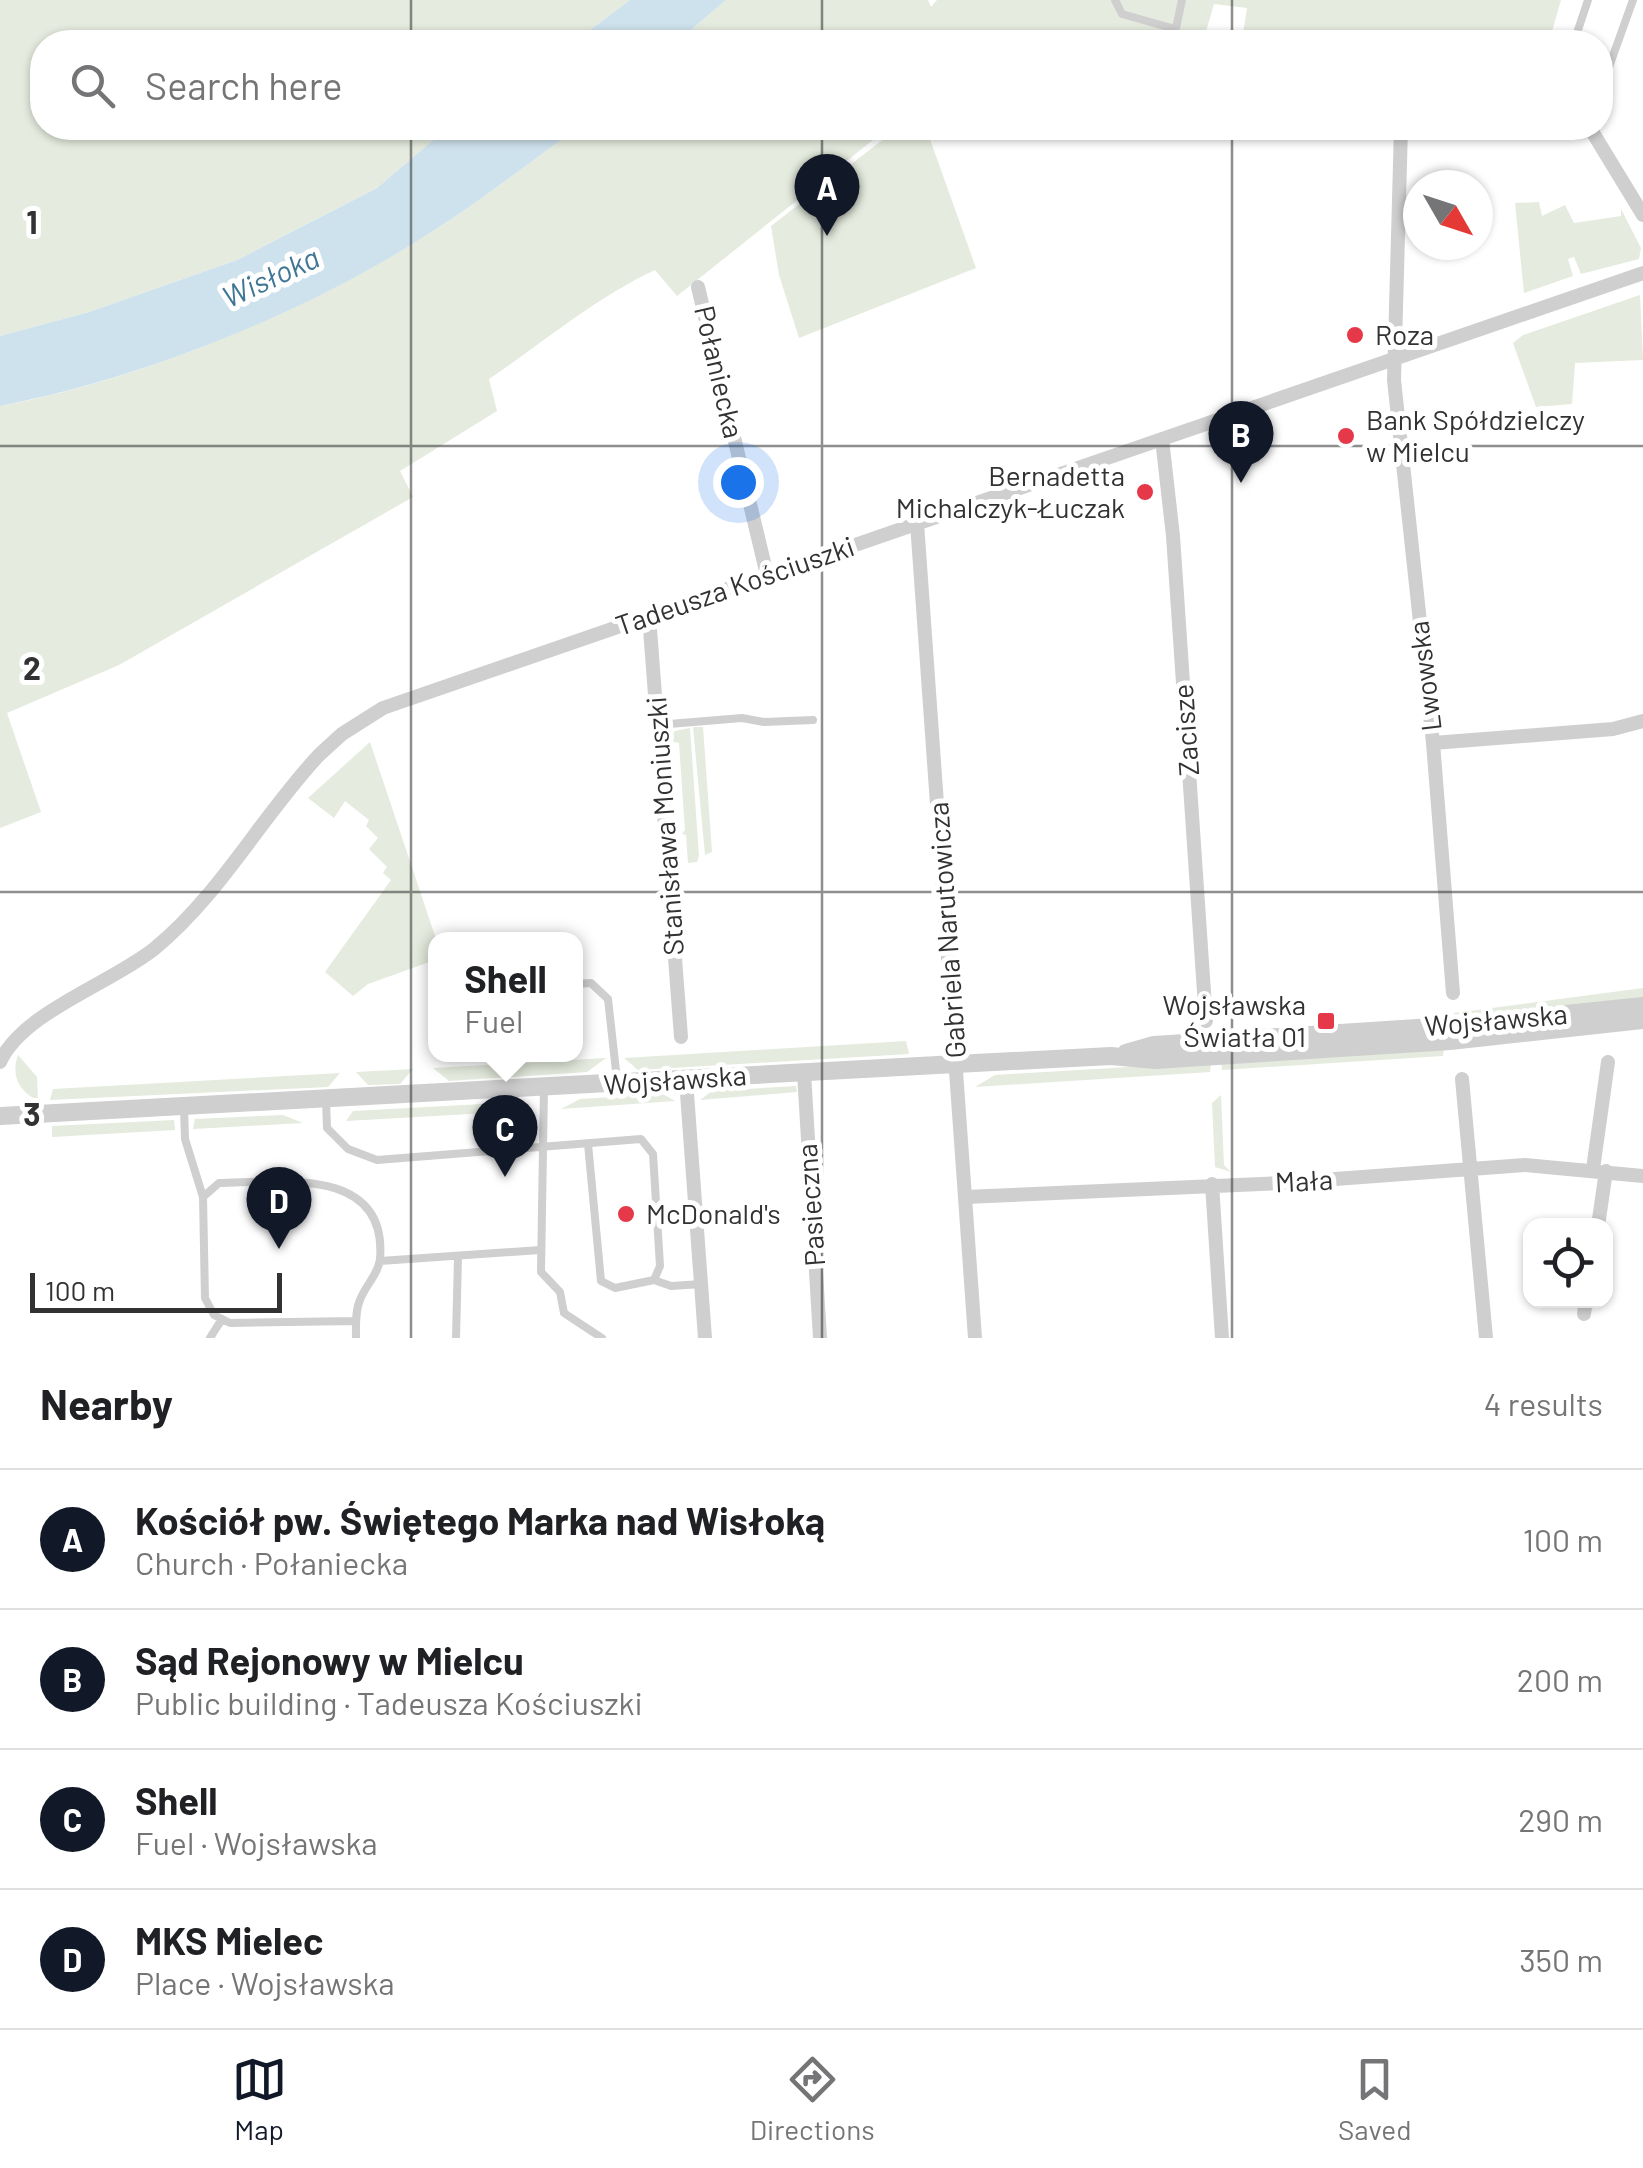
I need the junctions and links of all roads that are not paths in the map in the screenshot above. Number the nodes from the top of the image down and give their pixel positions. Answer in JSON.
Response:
{"nodes":[{"id":1,"x":1115,"y":0,"type":"edge"},
{"id":2,"x":1182,"y":0,"type":"edge"},
{"id":3,"x":1588,"y":0,"type":"edge"},
{"id":4,"x":1633,"y":0,"type":"edge"},
{"id":5,"x":1175,"y":29,"type":"joint"},
{"id":6,"x":1578,"y":30,"type":"edge"},
{"id":7,"x":1613,"y":56,"type":"edge"},
{"id":8,"x":1402,"y":140,"type":"edge"},
{"id":9,"x":1597,"y":140,"type":"edge"},
{"id":10,"x":1643,"y":215,"type":"edge"},
{"id":11,"x":1643,"y":273,"type":"edge"},
{"id":12,"x":698,"y":286,"type":"dead end"},
{"id":13,"x":1395,"y":360,"type":"junction"},
{"id":14,"x":1162,"y":438,"type":"junction"},
{"id":15,"x":917,"y":523,"type":"junction"},
{"id":16,"x":767,"y":575,"type":"junction"},
{"id":17,"x":649,"y":616,"type":"junction"},
{"id":18,"x":814,"y":720,"type":"dead end"},
{"id":19,"x":1643,"y":721,"type":"edge"},
{"id":20,"x":656,"y":724,"type":"junction"},
{"id":21,"x":1433,"y":743,"type":"junction"},
{"id":22,"x":583,"y":983,"type":"edge"},
{"id":23,"x":1452,"y":992,"type":"dead end"},
{"id":24,"x":1643,"y":1006,"type":"edge"},
{"id":25,"x":1643,"y":1020,"type":"edge"},
{"id":26,"x":1206,"y":1021,"type":"dead end"},
{"id":27,"x":682,"y":1037,"type":"dead end"},
{"id":28,"x":1110,"y":1056,"type":"junction"},
{"id":29,"x":0,"y":1062,"type":"edge"},
{"id":30,"x":1608,"y":1062,"type":"dead end"},
{"id":31,"x":956,"y":1064,"type":"junction"},
{"id":32,"x":804,"y":1073,"type":"junction"},
{"id":33,"x":1462,"y":1079,"type":"dead end"},
{"id":34,"x":686,"y":1080,"type":"junction"},
{"id":35,"x":617,"y":1084,"type":"junction"},
{"id":36,"x":544,"y":1088,"type":"junction"},
{"id":37,"x":326,"y":1100,"type":"junction"},
{"id":38,"x":184,"y":1107,"type":"junction"},
{"id":39,"x":0,"y":1116,"type":"edge"},
{"id":40,"x":588,"y":1144,"type":"junction"},
{"id":41,"x":542,"y":1148,"type":"junction"},
{"id":42,"x":1600,"y":1170,"type":"junction"},
{"id":43,"x":1468,"y":1171,"type":"junction"},
{"id":44,"x":1643,"y":1176,"type":"edge"},
{"id":45,"x":1212,"y":1184,"type":"junction"},
{"id":46,"x":203,"y":1197,"type":"junction"},
{"id":47,"x":965,"y":1197,"type":"junction"},
{"id":48,"x":1598,"y":1218,"type":"edge"},
{"id":49,"x":540,"y":1250,"type":"junction"},
{"id":50,"x":458,"y":1256,"type":"junction"},
{"id":51,"x":380,"y":1261,"type":"junction"},
{"id":52,"x":654,"y":1280,"type":"junction"},
{"id":53,"x":702,"y":1284,"type":"junction"},
{"id":54,"x":222,"y":1319,"type":"junction"},
{"id":55,"x":356,"y":1321,"type":"junction"},
{"id":56,"x":210,"y":1338,"type":"edge"},
{"id":57,"x":356,"y":1338,"type":"edge"},
{"id":58,"x":456,"y":1338,"type":"edge"},
{"id":59,"x":602,"y":1338,"type":"edge"},
{"id":60,"x":705,"y":1338,"type":"edge"},
{"id":61,"x":820,"y":1338,"type":"edge"},
{"id":62,"x":976,"y":1338,"type":"edge"},
{"id":63,"x":1222,"y":1338,"type":"edge"},
{"id":64,"x":1486,"y":1338,"type":"edge"}],
"edges":[{"from":1,"to":5,"type":"lane"},
{"from":2,"to":5,"type":"lane"},
{"from":3,"to":6,"type":"lane"},
{"from":4,"to":7,"type":"lane"},
{"from":8,"to":13,"type":"street","name":"Lwowska"},
{"from":9,"to":10,"type":"street"},
{"from":11,"to":13,"type":"street","name":"Tadeusza Kościuszki"},
{"from":12,"to":16,"type":"street","name":"Połaniecka"},
{"from":13,"to":14,"type":"street","name":"Tadeusza Kościuszki"},
{"from":13,"to":21,"type":"street","name":"Lwowska"},
{"from":14,"to":15,"type":"street","name":"Tadeusza Kościuszki"},
{"from":14,"to":26,"type":"street","name":"Zacisze"},
{"from":15,"to":16,"type":"street","name":"Tadeusza Kościuszki"},
{"from":15,"to":31,"type":"street","name":"Gabriela Narutowicza"},
{"from":16,"to":17,"type":"street","name":"Tadeusza Kościuszki"},
{"from":17,"to":20,"type":"street","name":"Stanisława Moniuszki"},
{"from":17,"to":29,"type":"street","name":"Tadeusza Kościuszki"},
{"from":18,"to":20,"type":"lane"},
{"from":19,"to":21,"type":"street"},
{"from":20,"to":27,"type":"street","name":"Stanisława Moniuszki"},
{"from":21,"to":23,"type":"street","name":"Lwowska"},
{"from":22,"to":35,"type":"lane"},
{"from":24,"to":28,"type":"street","name":"Wojsławska"},
{"from":25,"to":28,"type":"street","name":"Wojsławska"},
{"from":28,"to":31,"type":"street","name":"Wojsławska"},
{"from":30,"to":42,"type":"street"},
{"from":31,"to":32,"type":"street","name":"Wojsławska"},
{"from":31,"to":47,"type":"street","name":"Gabriela Narutowicza"},
{"from":32,"to":34,"type":"street","name":"Wojsławska"},
{"from":32,"to":61,"type":"street","name":"Pasieczna"},
{"from":33,"to":43,"type":"street"},
{"from":34,"to":35,"type":"street","name":"Wojsławska"},
{"from":34,"to":53,"type":"street"},
{"from":35,"to":36,"type":"street","name":"Wojsławska"},
{"from":36,"to":37,"type":"street","name":"Wojsławska"},
{"from":36,"to":41,"type":"lane"},
{"from":37,"to":38,"type":"street","name":"Wojsławska"},
{"from":37,"to":41,"type":"lane"},
{"from":38,"to":39,"type":"street","name":"Wojsławska"},
{"from":38,"to":46,"type":"lane"},
{"from":40,"to":41,"type":"lane"},
{"from":40,"to":52,"type":"lane"},
{"from":40,"to":52,"type":"lane"},
{"from":41,"to":49,"type":"lane"},
{"from":42,"to":43,"type":"street","name":"Mała"},
{"from":42,"to":44,"type":"street","name":"Mała"},
{"from":42,"to":48,"type":"street"},
{"from":43,"to":45,"type":"street","name":"Mała"},
{"from":43,"to":64,"type":"street"},
{"from":45,"to":47,"type":"street","name":"Mała"},
{"from":45,"to":63,"type":"street"},
{"from":46,"to":51,"type":"lane"},
{"from":46,"to":54,"type":"lane"},
{"from":47,"to":62,"type":"street","name":"Gabriela Narutowicza"},
{"from":49,"to":50,"type":"lane"},
{"from":49,"to":59,"type":"lane"},
{"from":50,"to":51,"type":"lane"},
{"from":50,"to":58,"type":"lane"},
{"from":51,"to":55,"type":"lane"},
{"from":52,"to":53,"type":"lane"},
{"from":53,"to":60,"type":"street"},
{"from":54,"to":55,"type":"lane"},
{"from":54,"to":56,"type":"lane"},
{"from":55,"to":57,"type":"lane"}]}
